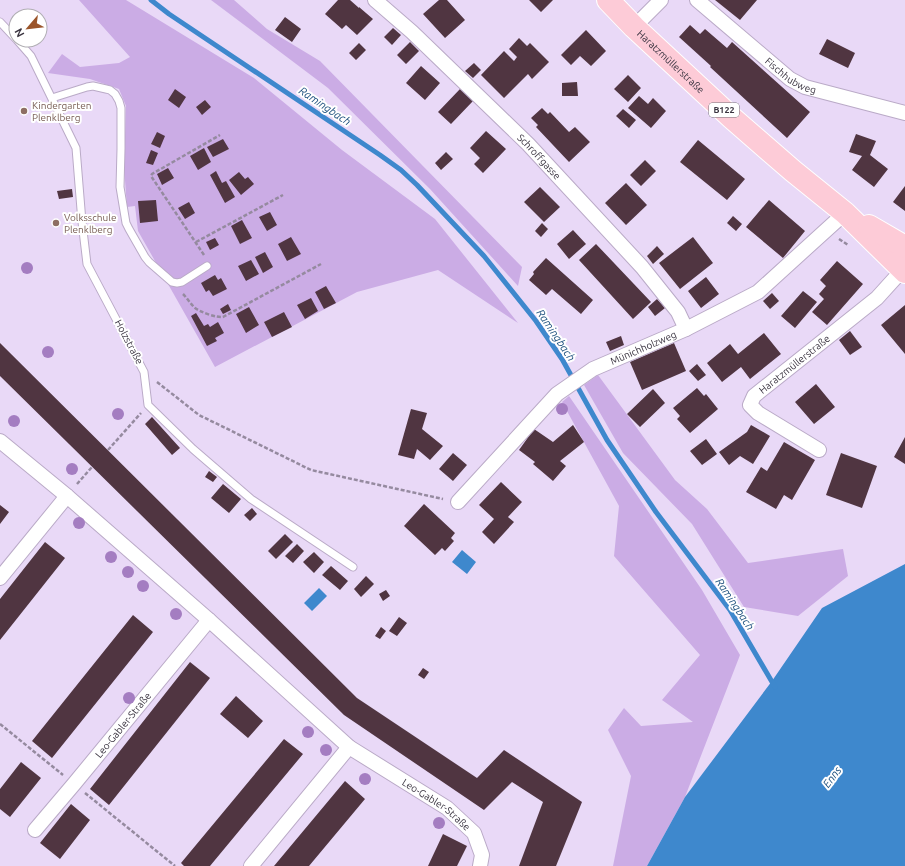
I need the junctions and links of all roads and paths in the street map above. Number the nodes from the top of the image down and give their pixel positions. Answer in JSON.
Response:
{"nodes":[{"id":1,"x":375,"y":0,"type":"edge"},
{"id":2,"x":608,"y":0,"type":"edge"},
{"id":3,"x":661,"y":0,"type":"edge"},
{"id":4,"x":696,"y":0,"type":"edge"},
{"id":5,"x":634,"y":27,"type":"junction"},
{"id":6,"x":24,"y":48,"type":"edge"},
{"id":7,"x":52,"y":98,"type":"junction"},
{"id":8,"x":905,"y":113,"type":"edge"},
{"id":9,"x":220,"y":135,"type":"dead end"},
{"id":10,"x":283,"y":195,"type":"dead end"},
{"id":11,"x":845,"y":213,"type":"junction"},
{"id":12,"x":196,"y":242,"type":"junction"},
{"id":13,"x":905,"y":246,"type":"edge"},
{"id":14,"x":321,"y":264,"type":"dead end"},
{"id":15,"x":207,"y":266,"type":"joint"},
{"id":16,"x":904,"y":270,"type":"edge"},
{"id":17,"x":177,"y":283,"type":"junction"},
{"id":18,"x":686,"y":329,"type":"junction"},
{"id":19,"x":144,"y":372,"type":"junction"},
{"id":20,"x":148,"y":405,"type":"junction"},
{"id":21,"x":0,"y":441,"type":"edge"},
{"id":22,"x":108,"y":450,"type":"dead end"},
{"id":23,"x":819,"y":450,"type":"dead end"},
{"id":24,"x":92,"y":467,"type":"dead end"},
{"id":25,"x":66,"y":496,"type":"junction"},
{"id":26,"x":458,"y":502,"type":"joint"},
{"id":27,"x":353,"y":567,"type":"dead end"},
{"id":28,"x":0,"y":578,"type":"edge"},
{"id":29,"x":209,"y":620,"type":"junction"},
{"id":30,"x":0,"y":724,"type":"edge"},
{"id":31,"x":349,"y":747,"type":"junction"},
{"id":32,"x":74,"y":784,"type":"junction"},
{"id":33,"x":35,"y":830,"type":"dead end"},
{"id":34,"x":175,"y":866,"type":"edge"},
{"id":35,"x":251,"y":866,"type":"edge"},
{"id":36,"x":480,"y":866,"type":"edge"}],
"edges":[{"from":1,"to":18,"type":"street","name":"Schroffgasse"},
{"from":2,"to":5,"type":"main road","name":"Haratzmüllerstraße","number":"B122"},
{"from":3,"to":5,"type":"street"},
{"from":4,"to":8,"type":"street","name":"Fischhubweg"},
{"from":5,"to":11,"type":"main road","name":"Haratzmüllerstraße","number":"B122"},
{"from":6,"to":7,"type":"lane","name":"Holzstraße"},
{"from":7,"to":17,"type":"lane"},
{"from":7,"to":19,"type":"lane","name":"Holzstraße"},
{"from":9,"to":12,"type":"path"},
{"from":10,"to":12,"type":"path"},
{"from":11,"to":13,"type":"main road","name":"Haratzmüllerstraße","number":"B122"},
{"from":11,"to":16,"type":"main road","name":"Haratzmüllerstraße","number":"B122"},
{"from":11,"to":18,"type":"street","name":"Münichholzweg"},
{"from":12,"to":15,"type":"path"},
{"from":14,"to":17,"type":"path"},
{"from":15,"to":17,"type":"lane"},
{"from":16,"to":23,"type":"street","name":"Haratzmüllerstraße"},
{"from":18,"to":26,"type":"street","name":"Münichholzweg"},
{"from":19,"to":20,"type":"lane","name":"Holzstraße"},
{"from":19,"to":26,"type":"path"},
{"from":20,"to":22,"type":"path"},
{"from":20,"to":27,"type":"lane"},
{"from":21,"to":25,"type":"street","name":"Leo-Gabler-Straße"},
{"from":24,"to":25,"type":"path"},
{"from":25,"to":28,"type":"street"},
{"from":25,"to":29,"type":"street","name":"Leo-Gabler-Straße"},
{"from":29,"to":31,"type":"street","name":"Leo-Gabler-Straße"},
{"from":29,"to":32,"type":"street","name":"Leo-Gabler-Straße"},
{"from":30,"to":32,"type":"path"},
{"from":31,"to":35,"type":"street"},
{"from":31,"to":36,"type":"street","name":"Leo-Gabler-Straße"},
{"from":32,"to":33,"type":"street","name":"Leo-Gabler-Straße"},
{"from":32,"to":34,"type":"path"}]}
